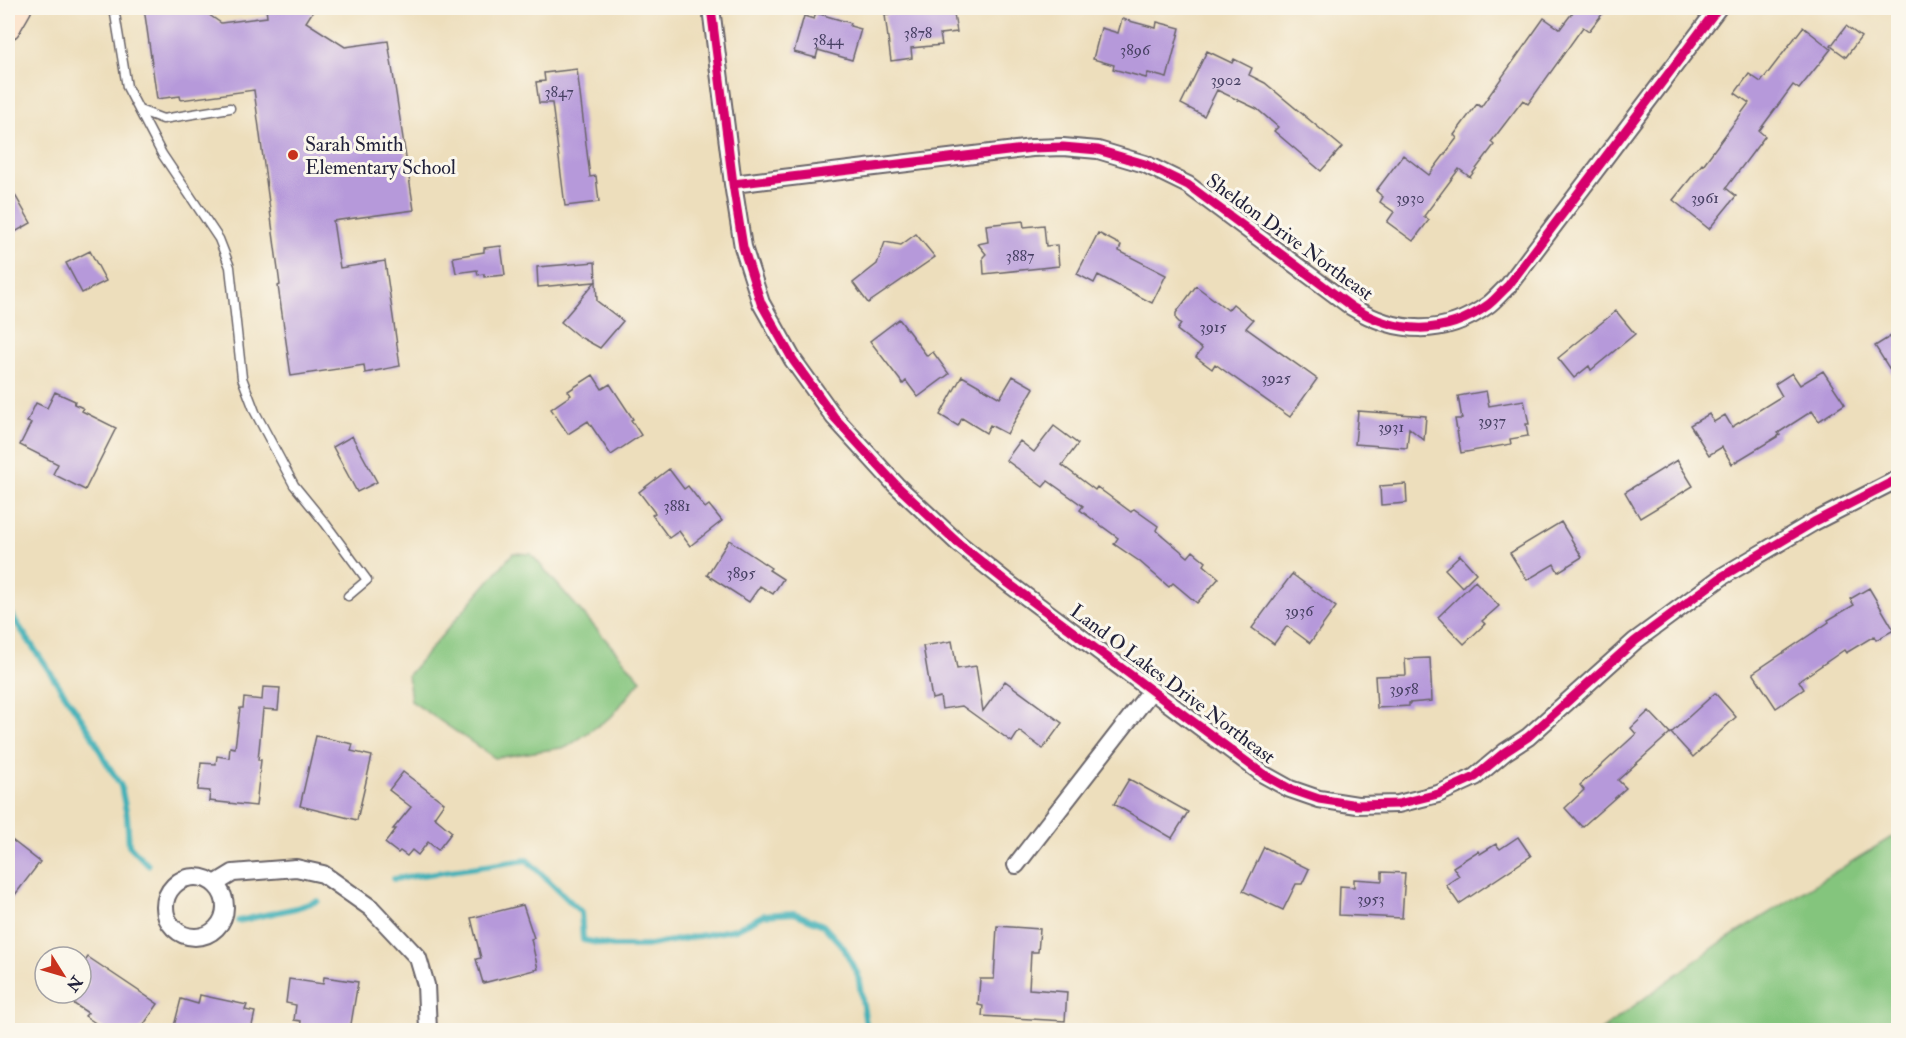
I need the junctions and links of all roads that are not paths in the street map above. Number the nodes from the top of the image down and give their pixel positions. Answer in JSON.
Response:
{"nodes":[{"id":1,"x":19,"y":8,"type":"edge"},
{"id":2,"x":114,"y":8,"type":"edge"},
{"id":3,"x":711,"y":8,"type":"edge"},
{"id":4,"x":1718,"y":8,"type":"edge"},
{"id":5,"x":8,"y":27,"type":"edge"},
{"id":6,"x":230,"y":108,"type":"dead end"},
{"id":7,"x":140,"y":110,"type":"junction"},
{"id":8,"x":733,"y":184,"type":"junction"},
{"id":9,"x":1899,"y":479,"type":"edge"},
{"id":10,"x":348,"y":596,"type":"dead end"},
{"id":11,"x":1151,"y":691,"type":"junction"},
{"id":12,"x":1017,"y":865,"type":"dead end"},
{"id":13,"x":215,"y":884,"type":"dead end"},
{"id":14,"x":428,"y":1030,"type":"edge"}],
"edges":[{"from":1,"to":5,"type":"street"},
{"from":2,"to":7,"type":"lane"},
{"from":3,"to":8,"type":"street","name":"Land O Lakes Drive Northeast"},
{"from":4,"to":8,"type":"street","name":"Sheldon Drive Northeast"},
{"from":6,"to":7,"type":"lane"},
{"from":7,"to":10,"type":"lane"},
{"from":8,"to":11,"type":"street","name":"Land O Lakes Drive Northeast"},
{"from":9,"to":11,"type":"street","name":"Land O Lakes Drive Northeast"},
{"from":11,"to":12,"type":"street"},
{"from":13,"to":14,"type":"street"}]}
